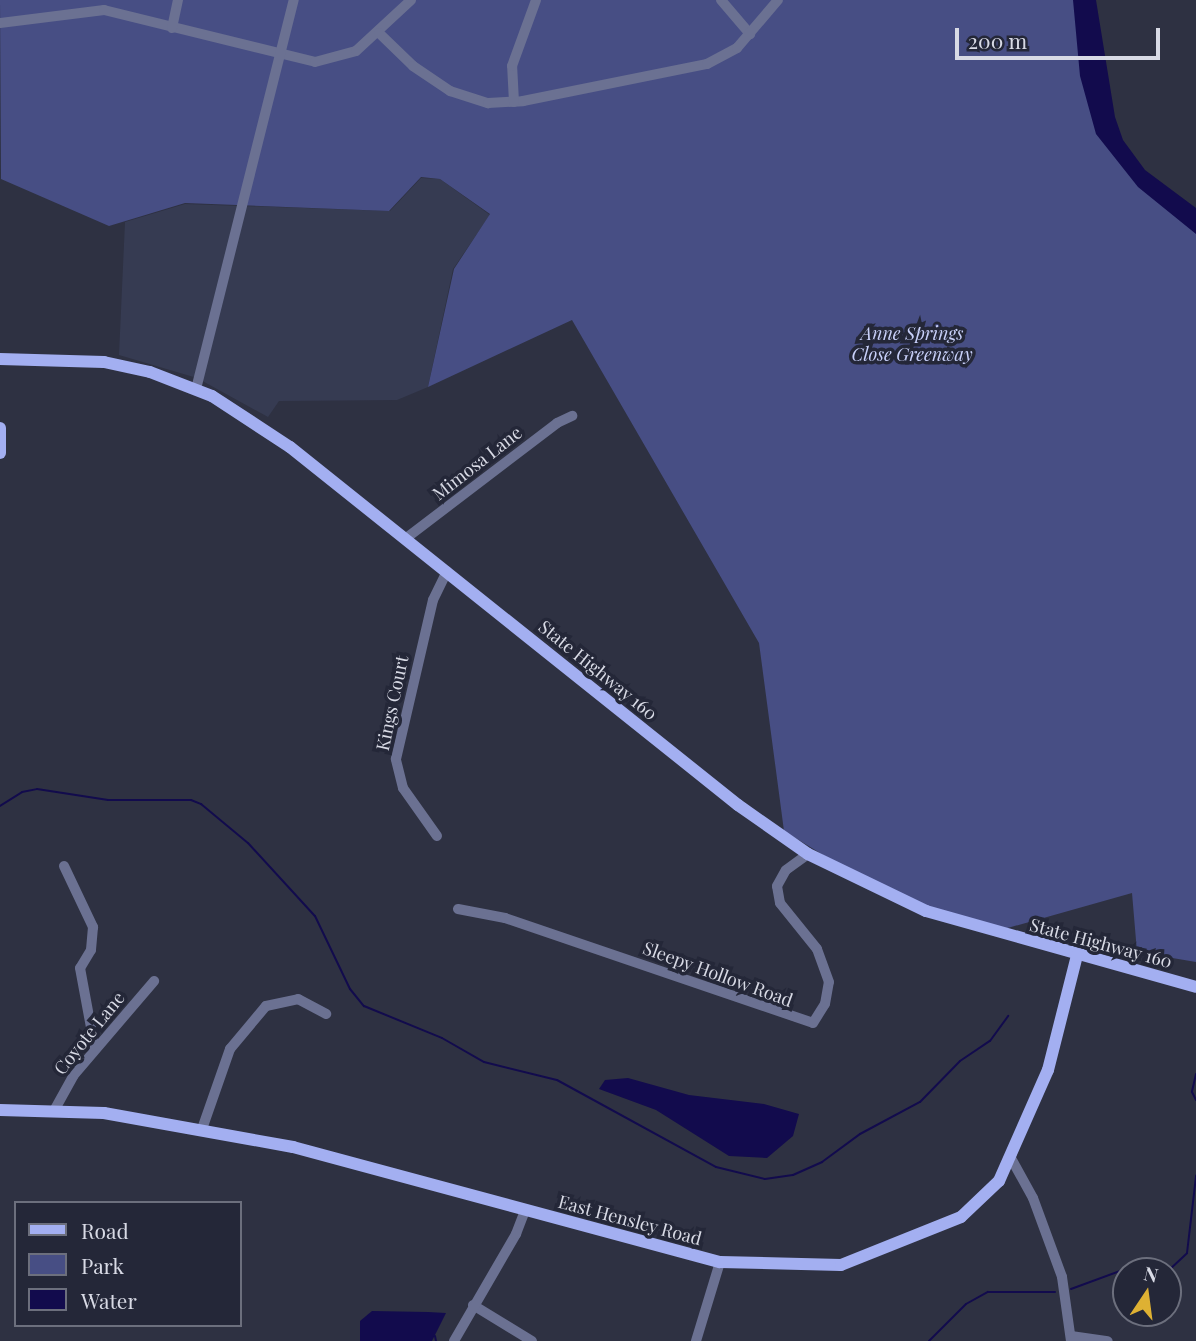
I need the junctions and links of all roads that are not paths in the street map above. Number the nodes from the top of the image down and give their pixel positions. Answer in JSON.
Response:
{"nodes":[{"id":1,"x":178,"y":0,"type":"edge"},
{"id":2,"x":294,"y":0,"type":"edge"},
{"id":3,"x":411,"y":0,"type":"edge"},
{"id":4,"x":536,"y":0,"type":"edge"},
{"id":5,"x":721,"y":0,"type":"edge"},
{"id":6,"x":778,"y":0,"type":"edge"},
{"id":7,"x":0,"y":23,"type":"edge"},
{"id":8,"x":172,"y":28,"type":"junction"},
{"id":9,"x":379,"y":33,"type":"junction"},
{"id":10,"x":750,"y":34,"type":"junction"},
{"id":11,"x":280,"y":56,"type":"junction"},
{"id":12,"x":514,"y":102,"type":"junction"},
{"id":13,"x":0,"y":359,"type":"edge"},
{"id":14,"x":196,"y":389,"type":"junction"},
{"id":15,"x":572,"y":416,"type":"dead end"},
{"id":16,"x":0,"y":428,"type":"edge"},
{"id":17,"x":0,"y":453,"type":"edge"},
{"id":18,"x":405,"y":539,"type":"junction"},
{"id":19,"x":447,"y":571,"type":"junction"},
{"id":20,"x":437,"y":836,"type":"dead end"},
{"id":21,"x":808,"y":854,"type":"junction"},
{"id":22,"x":64,"y":866,"type":"dead end"},
{"id":23,"x":458,"y":909,"type":"dead end"},
{"id":24,"x":1077,"y":955,"type":"junction"},
{"id":25,"x":154,"y":981,"type":"dead end"},
{"id":26,"x":1196,"y":987,"type":"edge"},
{"id":27,"x":326,"y":1014,"type":"dead end"},
{"id":28,"x":95,"y":1049,"type":"junction"},
{"id":29,"x":55,"y":1109,"type":"junction"},
{"id":30,"x":0,"y":1110,"type":"edge"},
{"id":31,"x":202,"y":1129,"type":"junction"},
{"id":32,"x":1012,"y":1160,"type":"junction"},
{"id":33,"x":525,"y":1210,"type":"junction"},
{"id":34,"x":720,"y":1262,"type":"junction"},
{"id":35,"x":473,"y":1305,"type":"junction"},
{"id":36,"x":1071,"y":1339,"type":"edge"},
{"id":37,"x":454,"y":1341,"type":"edge"},
{"id":38,"x":532,"y":1341,"type":"edge"},
{"id":39,"x":696,"y":1341,"type":"edge"},
{"id":40,"x":1108,"y":1341,"type":"edge"}],
"edges":[{"from":1,"to":8,"type":"street"},
{"from":2,"to":11,"type":"street"},
{"from":3,"to":9,"type":"street"},
{"from":4,"to":12,"type":"street"},
{"from":5,"to":10,"type":"street"},
{"from":6,"to":10,"type":"street"},
{"from":7,"to":8,"type":"street"},
{"from":8,"to":11,"type":"street"},
{"from":9,"to":11,"type":"street"},
{"from":9,"to":12,"type":"street"},
{"from":10,"to":12,"type":"street"},
{"from":11,"to":14,"type":"street"},
{"from":13,"to":14,"type":"main road","name":"State Highway 160"},
{"from":14,"to":18,"type":"main road","name":"State Highway 160"},
{"from":15,"to":18,"type":"street","name":"Mimosa Lane"},
{"from":16,"to":17,"type":"main road"},
{"from":18,"to":19,"type":"main road","name":"State Highway 160"},
{"from":19,"to":20,"type":"street","name":"Kings Court"},
{"from":19,"to":21,"type":"main road","name":"State Highway 160"},
{"from":21,"to":23,"type":"street","name":"Sleepy Hollow Road"},
{"from":21,"to":24,"type":"main road","name":"State Highway 160"},
{"from":22,"to":28,"type":"street"},
{"from":24,"to":26,"type":"main road","name":"State Highway 160"},
{"from":24,"to":32,"type":"main road","name":"East Hensley Road"},
{"from":25,"to":28,"type":"street","name":"Coyote Lane"},
{"from":27,"to":31,"type":"street"},
{"from":28,"to":29,"type":"street","name":"Coyote Lane"},
{"from":29,"to":30,"type":"main road","name":"East Hensley Road"},
{"from":29,"to":31,"type":"main road","name":"East Hensley Road"},
{"from":31,"to":33,"type":"main road","name":"East Hensley Road"},
{"from":32,"to":34,"type":"main road","name":"East Hensley Road"},
{"from":32,"to":36,"type":"street"},
{"from":33,"to":34,"type":"main road","name":"East Hensley Road"},
{"from":33,"to":35,"type":"street"},
{"from":34,"to":39,"type":"street"},
{"from":35,"to":37,"type":"street"},
{"from":35,"to":38,"type":"street"},
{"from":36,"to":40,"type":"street"}]}
